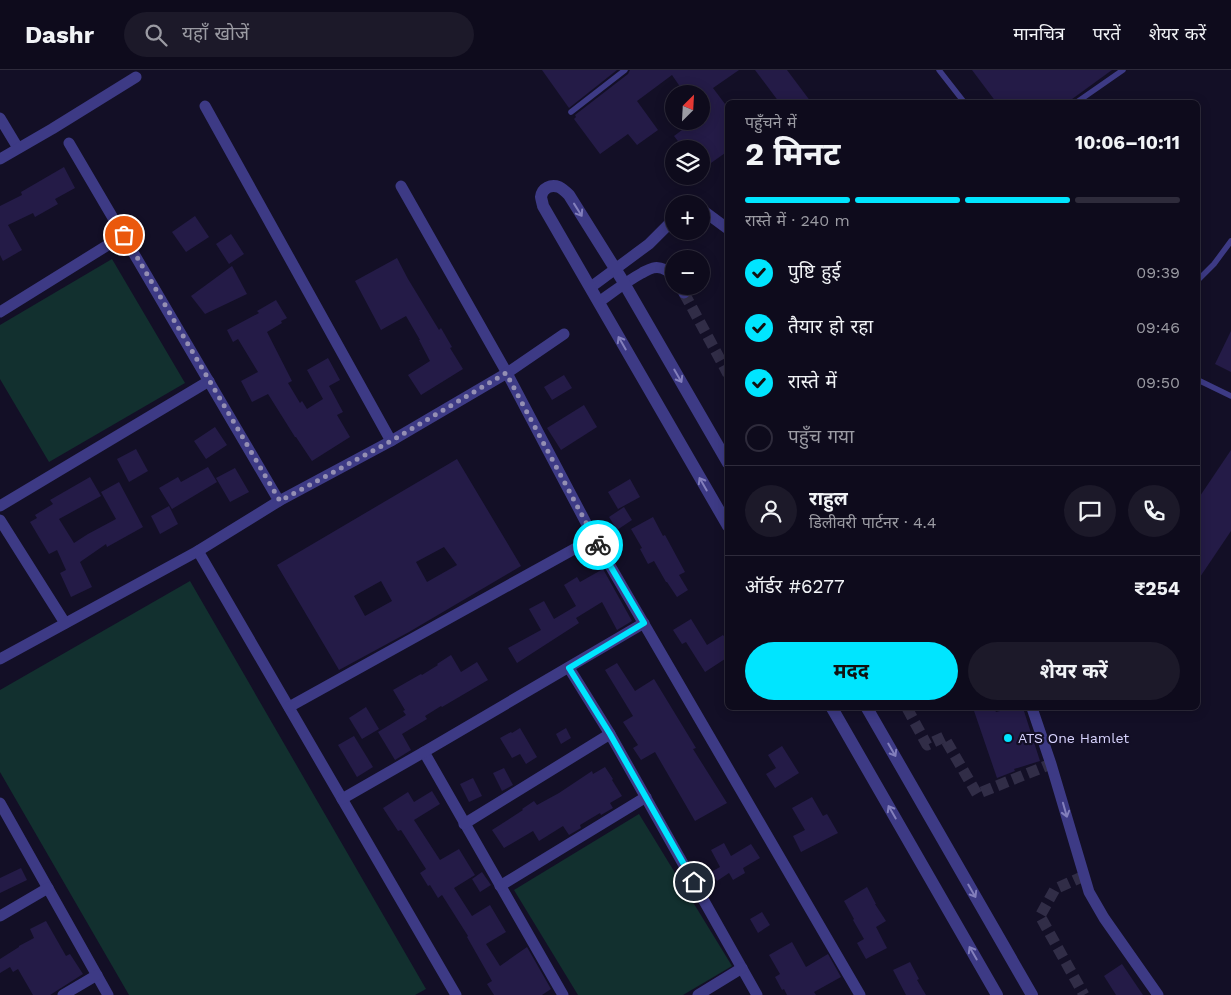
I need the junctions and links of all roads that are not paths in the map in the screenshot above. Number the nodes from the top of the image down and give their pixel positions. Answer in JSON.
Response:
{"nodes":[{"id":1,"x":625,"y":70,"type":"edge"},
{"id":2,"x":939,"y":70,"type":"edge"},
{"id":3,"x":1123,"y":70,"type":"edge"},
{"id":4,"x":136,"y":76,"type":"dead end"},
{"id":5,"x":962,"y":100,"type":"edge"},
{"id":6,"x":1080,"y":100,"type":"edge"},
{"id":7,"x":205,"y":106,"type":"dead end"},
{"id":8,"x":571,"y":112,"type":"dead end"},
{"id":9,"x":0,"y":118,"type":"edge"},
{"id":10,"x":70,"y":143,"type":"dead end"},
{"id":11,"x":18,"y":148,"type":"junction"},
{"id":12,"x":0,"y":159,"type":"edge"},
{"id":13,"x":401,"y":186,"type":"dead end"},
{"id":14,"x":710,"y":216,"type":"edge"},
{"id":15,"x":665,"y":228,"type":"edge"},
{"id":16,"x":725,"y":228,"type":"edge"},
{"id":17,"x":124,"y":235,"type":"junction"},
{"id":18,"x":1231,"y":241,"type":"edge"},
{"id":19,"x":615,"y":269,"type":"junction"},
{"id":20,"x":665,"y":270,"type":"edge"},
{"id":21,"x":1200,"y":278,"type":"edge"},
{"id":22,"x":624,"y":283,"type":"junction"},
{"id":23,"x":591,"y":287,"type":"junction"},
{"id":24,"x":599,"y":302,"type":"junction"},
{"id":25,"x":0,"y":312,"type":"edge"},
{"id":26,"x":564,"y":334,"type":"dead end"},
{"id":27,"x":506,"y":373,"type":"junction"},
{"id":28,"x":209,"y":381,"type":"junction"},
{"id":29,"x":1200,"y":381,"type":"edge"},
{"id":30,"x":1231,"y":396,"type":"edge"},
{"id":31,"x":391,"y":441,"type":"junction"},
{"id":32,"x":725,"y":458,"type":"edge"},
{"id":33,"x":280,"y":501,"type":"junction"},
{"id":34,"x":0,"y":506,"type":"edge"},
{"id":35,"x":0,"y":520,"type":"edge"},
{"id":36,"x":725,"y":521,"type":"edge"},
{"id":37,"x":594,"y":538,"type":"junction"},
{"id":38,"x":198,"y":551,"type":"junction"},
{"id":39,"x":65,"y":623,"type":"junction"},
{"id":40,"x":644,"y":623,"type":"junction"},
{"id":41,"x":0,"y":659,"type":"edge"},
{"id":42,"x":569,"y":668,"type":"junction"},
{"id":43,"x":289,"y":707,"type":"junction"},
{"id":44,"x":833,"y":710,"type":"edge"},
{"id":45,"x":869,"y":710,"type":"edge"},
{"id":46,"x":1033,"y":710,"type":"edge"},
{"id":47,"x":610,"y":734,"type":"junction"},
{"id":48,"x":424,"y":752,"type":"junction"},
{"id":49,"x":646,"y":797,"type":"junction"},
{"id":50,"x":342,"y":799,"type":"junction"},
{"id":51,"x":0,"y":803,"type":"edge"},
{"id":52,"x":464,"y":824,"type":"junction"},
{"id":53,"x":500,"y":886,"type":"junction"},
{"id":54,"x":48,"y":888,"type":"junction"},
{"id":55,"x":0,"y":916,"type":"edge"},
{"id":56,"x":742,"y":968,"type":"junction"},
{"id":57,"x":97,"y":975,"type":"junction"},
{"id":58,"x":63,"y":995,"type":"edge"},
{"id":59,"x":108,"y":995,"type":"edge"},
{"id":60,"x":455,"y":995,"type":"edge"},
{"id":61,"x":563,"y":995,"type":"edge"},
{"id":62,"x":698,"y":995,"type":"edge"},
{"id":63,"x":757,"y":995,"type":"edge"},
{"id":64,"x":860,"y":995,"type":"edge"},
{"id":65,"x":997,"y":995,"type":"edge"},
{"id":66,"x":1032,"y":995,"type":"edge"},
{"id":67,"x":1158,"y":995,"type":"edge"}],
"edges":[{"from":1,"to":8,"type":"lane"},
{"from":2,"to":5,"type":"lane"},
{"from":3,"to":6,"type":"lane"},
{"from":4,"to":11,"type":"street"},
{"from":7,"to":31,"type":"street"},
{"from":9,"to":11,"type":"street"},
{"from":10,"to":17,"type":"street"},
{"from":11,"to":12,"type":"street"},
{"from":13,"to":27,"type":"street"},
{"from":14,"to":16,"type":"street"},
{"from":15,"to":19,"type":"street"},
{"from":17,"to":25,"type":"street"},
{"from":17,"to":28,"type":"street"},
{"from":18,"to":21,"type":"lane"},
{"from":19,"to":22,"type":"street"},
{"from":19,"to":23,"type":"street"},
{"from":23,"to":19,"type":"street","one_way":true},
{"from":20,"to":22,"type":"street"},
{"from":22,"to":24,"type":"street"},
{"from":22,"to":32,"type":"street","one_way":true},
{"from":23,"to":24,"type":"street"},
{"from":36,"to":24,"type":"street","one_way":true},
{"from":26,"to":27,"type":"street"},
{"from":27,"to":31,"type":"street"},
{"from":27,"to":37,"type":"street"},
{"from":28,"to":33,"type":"street"},
{"from":28,"to":34,"type":"street"},
{"from":29,"to":30,"type":"lane"},
{"from":31,"to":33,"type":"street"},
{"from":33,"to":38,"type":"street"},
{"from":35,"to":39,"type":"street"},
{"from":37,"to":40,"type":"street"},
{"from":37,"to":43,"type":"street"},
{"from":38,"to":39,"type":"street"},
{"from":38,"to":43,"type":"street"},
{"from":39,"to":41,"type":"street"},
{"from":40,"to":42,"type":"street"},
{"from":40,"to":64,"type":"street"},
{"from":42,"to":47,"type":"street"},
{"from":42,"to":48,"type":"street"},
{"from":43,"to":50,"type":"street"},
{"from":65,"to":44,"type":"street","one_way":true},
{"from":45,"to":66,"type":"street","one_way":true},
{"from":46,"to":67,"type":"street","one_way":true},
{"from":47,"to":49,"type":"street"},
{"from":47,"to":52,"type":"street"},
{"from":48,"to":50,"type":"street"},
{"from":48,"to":52,"type":"street"},
{"from":49,"to":53,"type":"street"},
{"from":49,"to":56,"type":"street"},
{"from":50,"to":60,"type":"street"},
{"from":51,"to":54,"type":"street"},
{"from":52,"to":53,"type":"street"},
{"from":53,"to":61,"type":"street"},
{"from":54,"to":55,"type":"street"},
{"from":54,"to":57,"type":"street"},
{"from":56,"to":62,"type":"street"},
{"from":56,"to":63,"type":"street"},
{"from":57,"to":58,"type":"street"},
{"from":57,"to":59,"type":"street"}]}
